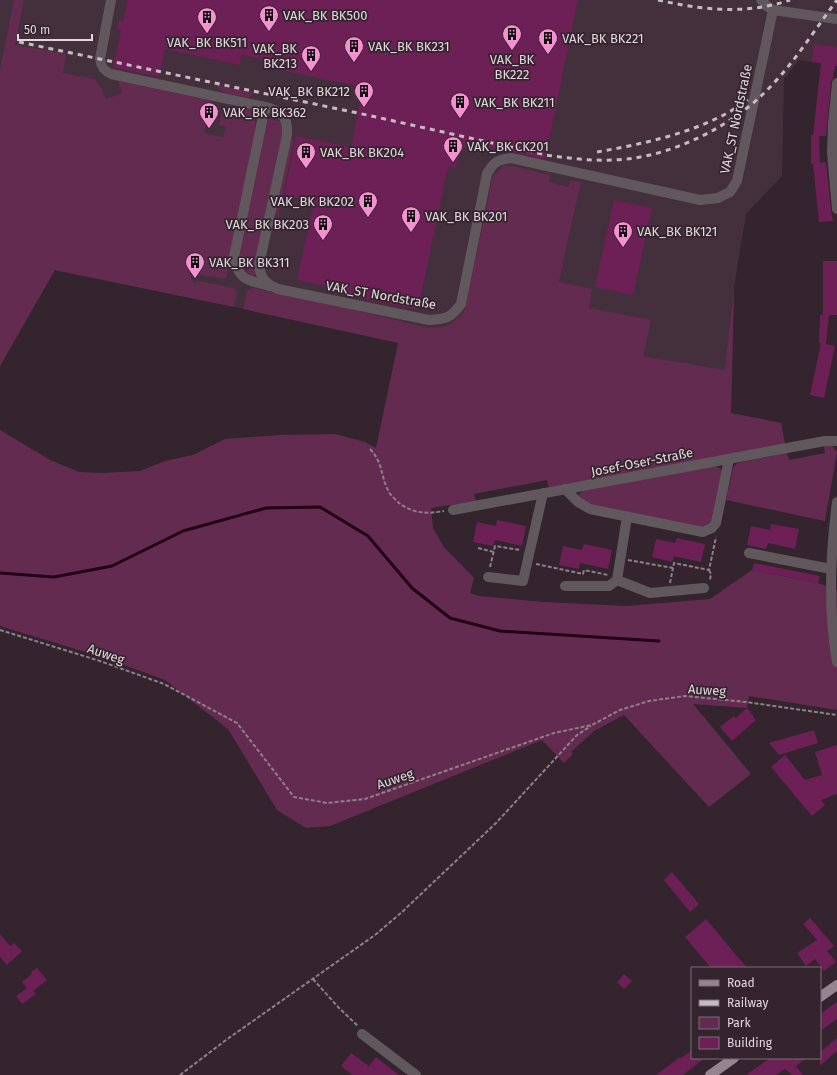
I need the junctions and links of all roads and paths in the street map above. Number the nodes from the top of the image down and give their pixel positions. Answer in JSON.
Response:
{"nodes":[{"id":1,"x":111,"y":0,"type":"edge"},
{"id":2,"x":761,"y":0,"type":"edge"},
{"id":3,"x":773,"y":10,"type":"junction"},
{"id":4,"x":837,"y":19,"type":"edge"},
{"id":5,"x":837,"y":83,"type":"edge"},
{"id":6,"x":265,"y":107,"type":"junction"},
{"id":7,"x":837,"y":209,"type":"edge"},
{"id":8,"x":270,"y":286,"type":"junction"},
{"id":9,"x":837,"y":441,"type":"edge"},
{"id":10,"x":370,"y":449,"type":"dead end"},
{"id":11,"x":729,"y":459,"type":"junction"},
{"id":12,"x":565,"y":489,"type":"junction"},
{"id":13,"x":543,"y":493,"type":"junction"},
{"id":14,"x":837,"y":502,"type":"edge"},
{"id":15,"x":453,"y":510,"type":"joint"},
{"id":16,"x":627,"y":517,"type":"junction"},
{"id":17,"x":712,"y":528,"type":"junction"},
{"id":18,"x":478,"y":548,"type":"dead end"},
{"id":19,"x":494,"y":552,"type":"junction"},
{"id":20,"x":530,"y":552,"type":"junction"},
{"id":21,"x":749,"y":553,"type":"dead end"},
{"id":22,"x":620,"y":558,"type":"junction"},
{"id":23,"x":527,"y":562,"type":"junction"},
{"id":24,"x":673,"y":568,"type":"junction"},
{"id":25,"x":831,"y":569,"type":"junction"},
{"id":26,"x":488,"y":577,"type":"joint"},
{"id":27,"x":617,"y":578,"type":"junction"},
{"id":28,"x":565,"y":586,"type":"dead end"},
{"id":29,"x":704,"y":588,"type":"dead end"},
{"id":30,"x":668,"y":592,"type":"junction"},
{"id":31,"x":0,"y":630,"type":"edge"},
{"id":32,"x":837,"y":662,"type":"edge"},
{"id":33,"x":837,"y":715,"type":"edge"},
{"id":34,"x":592,"y":725,"type":"junction"},
{"id":35,"x":313,"y":979,"type":"junction"},
{"id":36,"x":837,"y":985,"type":"edge"},
{"id":37,"x":821,"y":996,"type":"edge"},
{"id":38,"x":362,"y":1034,"type":"joint"},
{"id":39,"x":733,"y":1059,"type":"edge"},
{"id":40,"x":717,"y":1073,"type":"edge"},
{"id":41,"x":180,"y":1075,"type":"edge"},
{"id":42,"x":416,"y":1075,"type":"edge"}],
"edges":[{"from":1,"to":6,"type":"street"},
{"from":2,"to":3,"type":"street"},
{"from":3,"to":4,"type":"street"},
{"from":3,"to":8,"type":"street","name":"VAK_ST Nordstraße"},
{"from":5,"to":7,"type":"street"},
{"from":6,"to":8,"type":"street"},
{"from":6,"to":8,"type":"street"},
{"from":9,"to":11,"type":"street","name":"Josef-Oser-Straße"},
{"from":10,"to":15,"type":"path"},
{"from":11,"to":12,"type":"street","name":"Josef-Oser-Straße"},
{"from":11,"to":17,"type":"street"},
{"from":12,"to":13,"type":"street","name":"Josef-Oser-Straße"},
{"from":12,"to":16,"type":"street"},
{"from":13,"to":15,"type":"street","name":"Josef-Oser-Straße"},
{"from":13,"to":20,"type":"street"},
{"from":14,"to":25,"type":"street"},
{"from":16,"to":17,"type":"street"},
{"from":16,"to":22,"type":"street"},
{"from":17,"to":24,"type":"path"},
{"from":18,"to":19,"type":"path"},
{"from":19,"to":20,"type":"path"},
{"from":19,"to":26,"type":"path"},
{"from":20,"to":23,"type":"street"},
{"from":21,"to":25,"type":"street"},
{"from":22,"to":24,"type":"path"},
{"from":22,"to":27,"type":"street"},
{"from":23,"to":26,"type":"street"},
{"from":23,"to":27,"type":"path"},
{"from":24,"to":30,"type":"path"},
{"from":25,"to":32,"type":"street"},
{"from":27,"to":28,"type":"street"},
{"from":27,"to":30,"type":"street"},
{"from":29,"to":30,"type":"street"},
{"from":31,"to":34,"type":"path","name":"Auweg"},
{"from":33,"to":34,"type":"path","name":"Auweg"},
{"from":34,"to":35,"type":"path"},
{"from":35,"to":38,"type":"path"},
{"from":35,"to":41,"type":"path"},
{"from":36,"to":37,"type":"main road"},
{"from":38,"to":42,"type":"street"},
{"from":39,"to":40,"type":"main road"}]}
